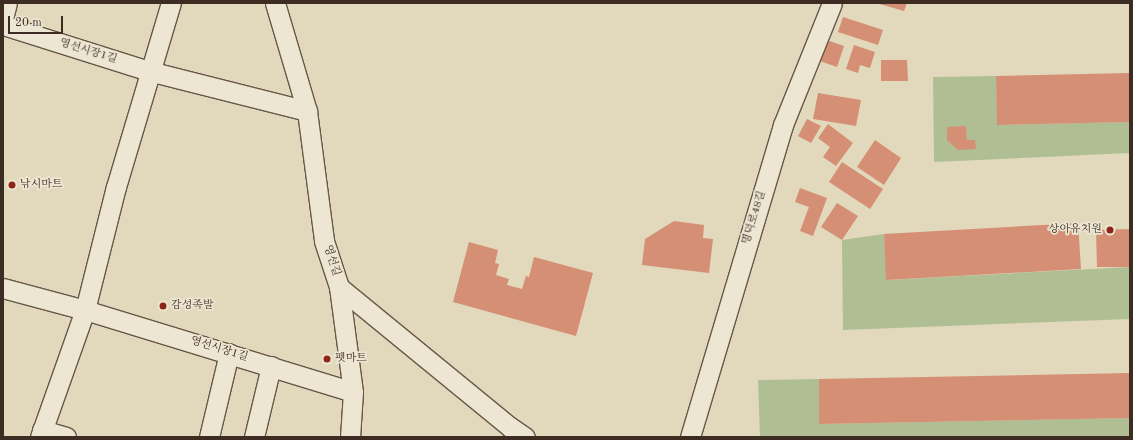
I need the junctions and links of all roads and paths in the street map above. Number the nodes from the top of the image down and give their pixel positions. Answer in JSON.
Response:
{"nodes":[{"id":1,"x":6,"y":3,"type":"edge"},
{"id":2,"x":171,"y":3,"type":"edge"},
{"id":3,"x":275,"y":3,"type":"edge"},
{"id":4,"x":832,"y":3,"type":"edge"},
{"id":5,"x":3,"y":15,"type":"edge"},
{"id":6,"x":3,"y":26,"type":"edge"},
{"id":7,"x":149,"y":71,"type":"junction"},
{"id":8,"x":307,"y":111,"type":"junction"},
{"id":9,"x":339,"y":286,"type":"junction"},
{"id":10,"x":3,"y":288,"type":"edge"},
{"id":11,"x":85,"y":310,"type":"junction"},
{"id":12,"x":229,"y":353,"type":"junction"},
{"id":13,"x":271,"y":366,"type":"junction"},
{"id":14,"x":353,"y":392,"type":"junction"},
{"id":15,"x":41,"y":433,"type":"edge"},
{"id":16,"x":66,"y":437,"type":"edge"},
{"id":17,"x":208,"y":437,"type":"edge"},
{"id":18,"x":254,"y":437,"type":"edge"},
{"id":19,"x":350,"y":437,"type":"edge"},
{"id":20,"x":525,"y":437,"type":"edge"},
{"id":21,"x":690,"y":437,"type":"edge"}],
"edges":[{"from":1,"to":5,"type":"main road"},
{"from":2,"to":7,"type":"street"},
{"from":3,"to":8,"type":"street","name":"영선길"},
{"from":4,"to":21,"type":"street","name":"명덕로48길"},
{"from":6,"to":7,"type":"street","name":"영선시장1길"},
{"from":7,"to":8,"type":"street","name":"영선시장1길"},
{"from":7,"to":11,"type":"street"},
{"from":8,"to":9,"type":"street","name":"영선길"},
{"from":9,"to":14,"type":"street"},
{"from":9,"to":20,"type":"street","name":"영선길"},
{"from":10,"to":11,"type":"street","name":"영선시장1길"},
{"from":11,"to":12,"type":"street","name":"영선시장1길"},
{"from":11,"to":15,"type":"street"},
{"from":12,"to":13,"type":"street","name":"영선시장1길"},
{"from":12,"to":17,"type":"street"},
{"from":13,"to":14,"type":"street","name":"영선시장1길"},
{"from":13,"to":18,"type":"street"},
{"from":14,"to":19,"type":"street"},
{"from":15,"to":16,"type":"street"}]}
